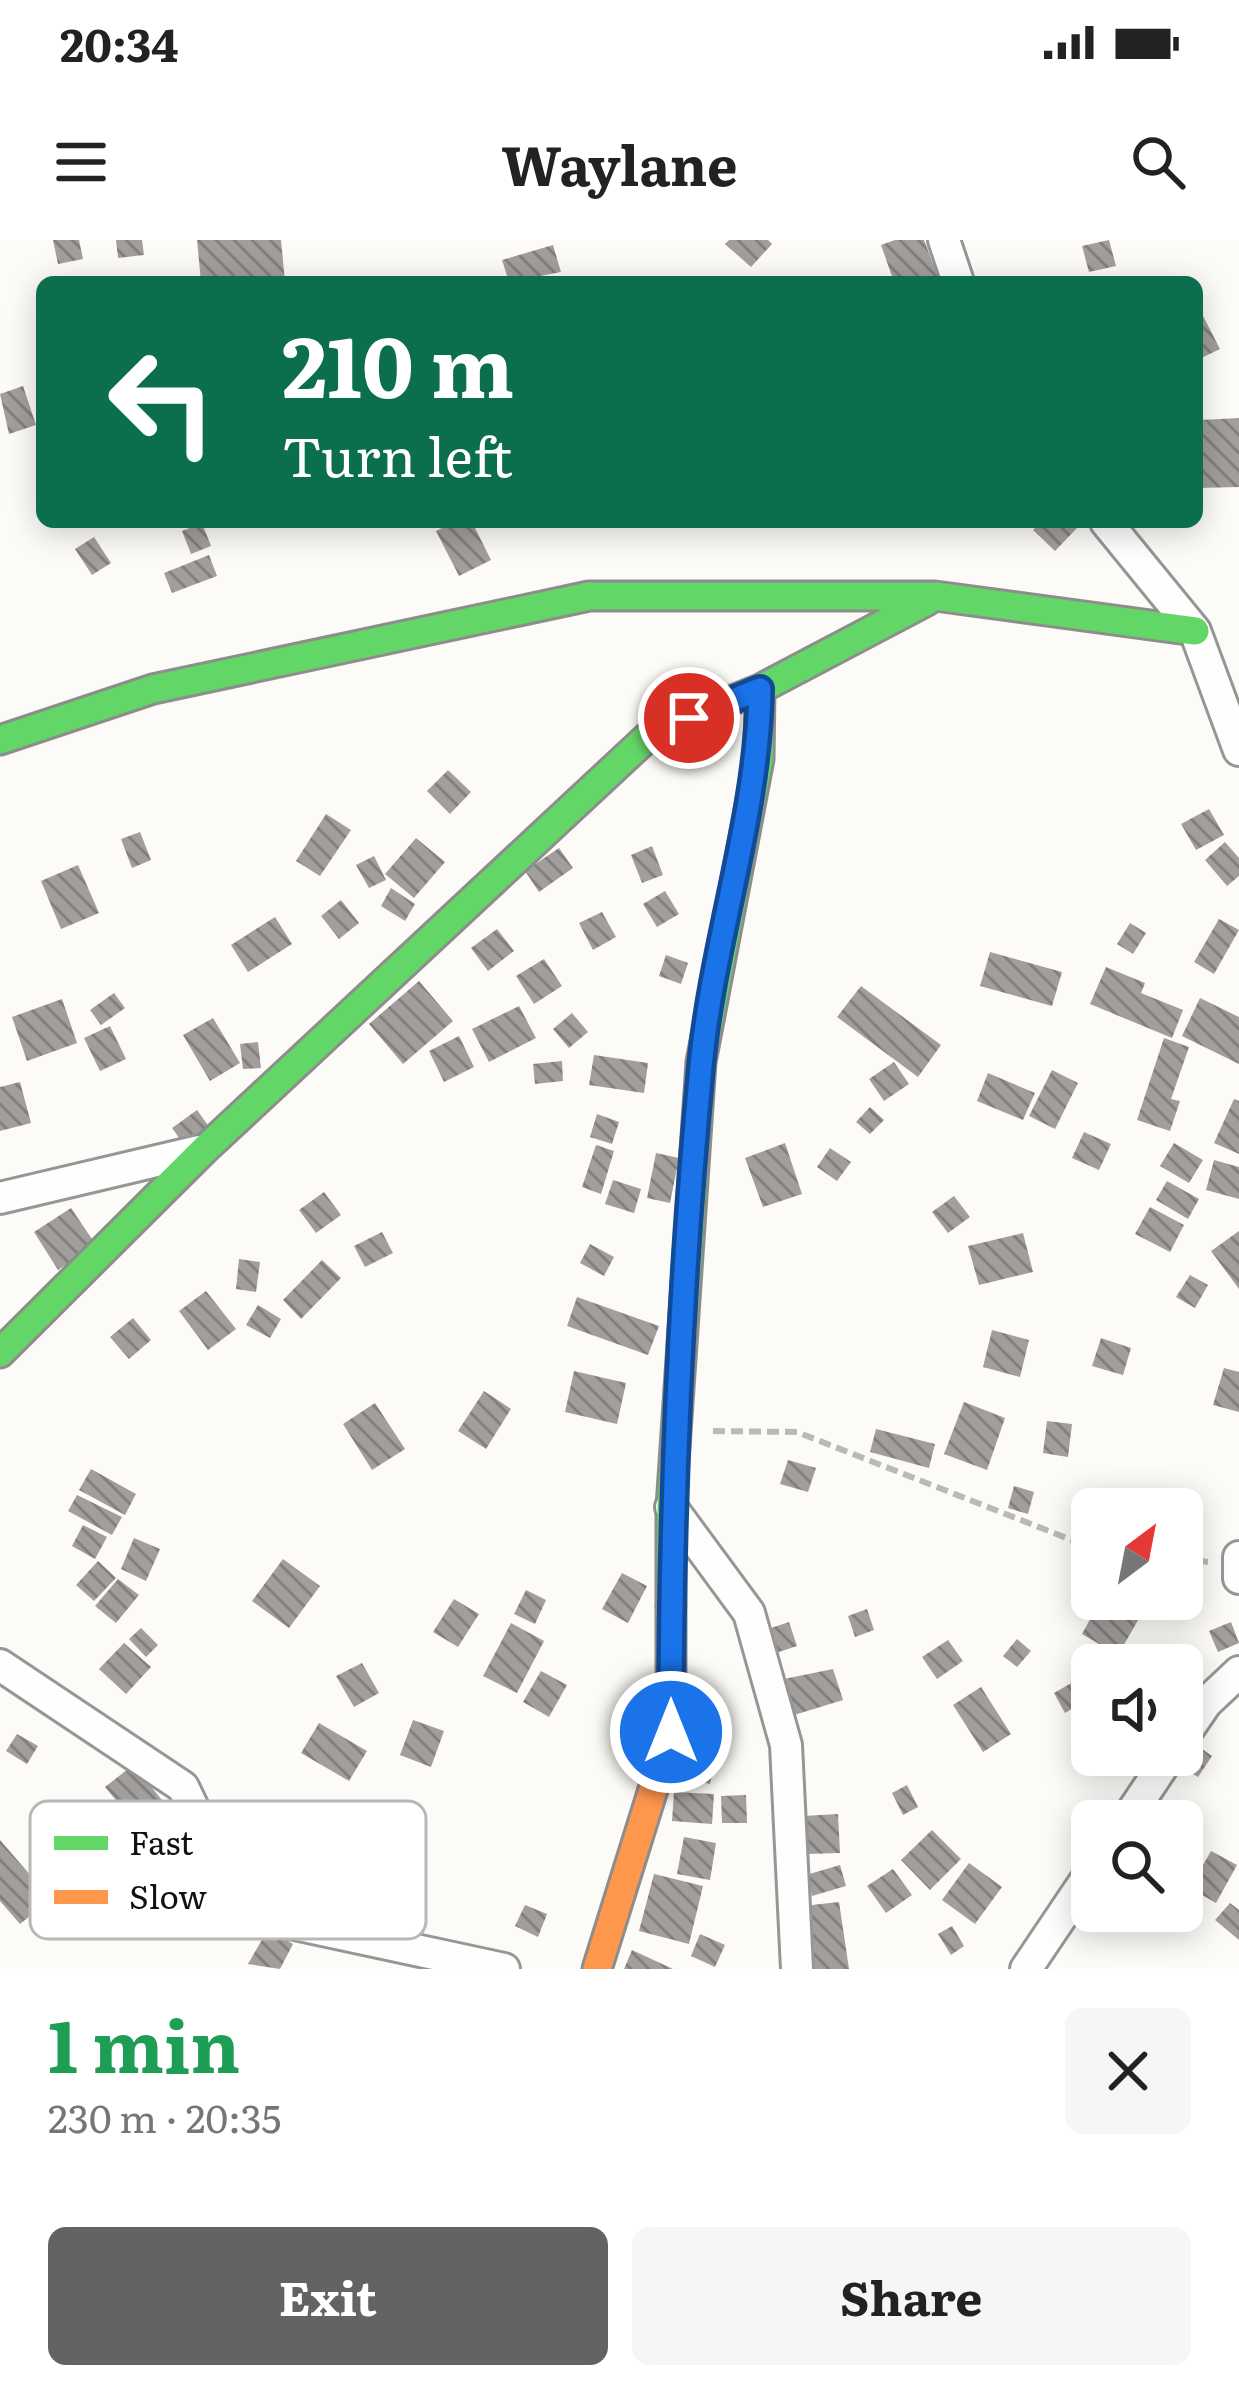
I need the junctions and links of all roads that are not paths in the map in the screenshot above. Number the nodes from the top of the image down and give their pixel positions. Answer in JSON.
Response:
{"nodes":[{"id":1,"x":944,"y":240,"type":"edge"},
{"id":2,"x":956,"y":276,"type":"edge"},
{"id":3,"x":1111,"y":528,"type":"edge"},
{"id":4,"x":935,"y":596,"type":"junction"},
{"id":5,"x":1195,"y":631,"type":"junction"},
{"id":6,"x":760,"y":689,"type":"junction"},
{"id":7,"x":1235,"y":713,"type":"edge"},
{"id":8,"x":0,"y":740,"type":"edge"},
{"id":9,"x":1239,"y":750,"type":"edge"},
{"id":10,"x":204,"y":1150,"type":"junction"},
{"id":11,"x":0,"y":1198,"type":"edge"},
{"id":12,"x":0,"y":1353,"type":"edge"},
{"id":13,"x":671,"y":1507,"type":"junction"},
{"id":14,"x":1239,"y":1557,"type":"edge"},
{"id":15,"x":1239,"y":1578,"type":"edge"},
{"id":16,"x":0,"y":1665,"type":"edge"},
{"id":17,"x":1239,"y":1672,"type":"edge"},
{"id":18,"x":1203,"y":1706,"type":"edge"},
{"id":19,"x":190,"y":1801,"type":"edge"},
{"id":20,"x":1071,"y":1902,"type":"edge"},
{"id":21,"x":364,"y":1939,"type":"edge"},
{"id":22,"x":504,"y":1969,"type":"edge"},
{"id":23,"x":597,"y":1969,"type":"edge"},
{"id":24,"x":797,"y":1969,"type":"edge"},
{"id":25,"x":1026,"y":1969,"type":"edge"}],
"edges":[{"from":1,"to":2,"type":"street"},
{"from":3,"to":5,"type":"street"},
{"from":4,"to":5,"type":"street"},
{"from":4,"to":6,"type":"street"},
{"from":4,"to":8,"type":"street"},
{"from":5,"to":7,"type":"street"},
{"from":6,"to":10,"type":"street"},
{"from":6,"to":13,"type":"street"},
{"from":7,"to":9,"type":"street"},
{"from":10,"to":11,"type":"street"},
{"from":10,"to":12,"type":"street"},
{"from":13,"to":23,"type":"street"},
{"from":13,"to":24,"type":"street"},
{"from":14,"to":15,"type":"street"},
{"from":16,"to":19,"type":"street"},
{"from":17,"to":18,"type":"street"},
{"from":20,"to":25,"type":"street"},
{"from":21,"to":22,"type":"street"}]}
